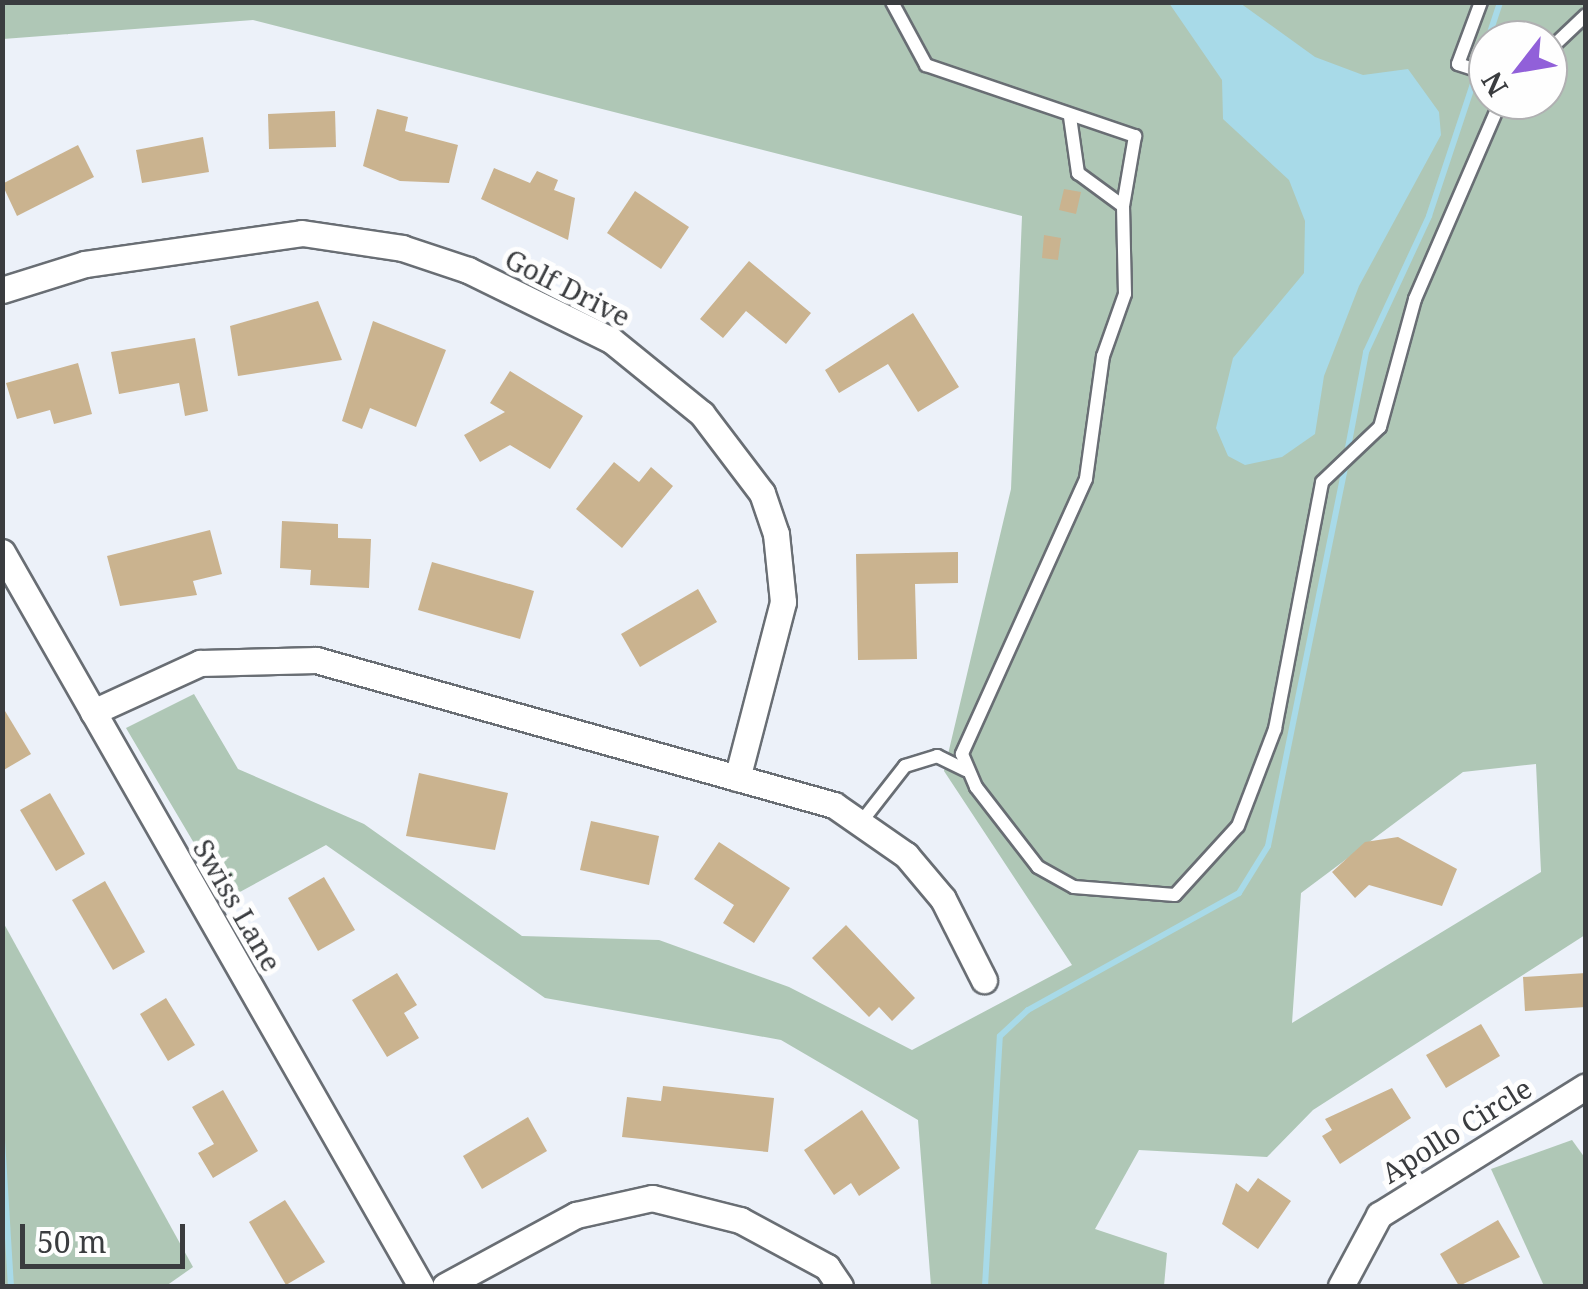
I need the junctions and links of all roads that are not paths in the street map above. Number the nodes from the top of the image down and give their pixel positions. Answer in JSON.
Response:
{"nodes":[{"id":1,"x":892,"y":2,"type":"edge"},
{"id":2,"x":1468,"y":37,"type":"edge"},
{"id":3,"x":1468,"y":67,"type":"edge"},
{"id":4,"x":1070,"y":117,"type":"junction"},
{"id":5,"x":1493,"y":120,"type":"edge"},
{"id":6,"x":1123,"y":206,"type":"junction"},
{"id":7,"x":2,"y":290,"type":"edge"},
{"id":8,"x":2,"y":552,"type":"edge"},
{"id":9,"x":93,"y":712,"type":"junction"},
{"id":10,"x":966,"y":770,"type":"junction"},
{"id":11,"x":738,"y":778,"type":"junction"},
{"id":12,"x":862,"y":822,"type":"junction"},
{"id":13,"x":984,"y":980,"type":"dead end"},
{"id":14,"x":1585,"y":1087,"type":"edge"},
{"id":15,"x":422,"y":1286,"type":"edge"},
{"id":16,"x":446,"y":1286,"type":"edge"},
{"id":17,"x":840,"y":1286,"type":"edge"},
{"id":18,"x":1341,"y":1286,"type":"edge"}],
"edges":[{"from":1,"to":4,"type":"lane"},
{"from":2,"to":3,"type":"lane"},
{"from":4,"to":6,"type":"lane"},
{"from":4,"to":6,"type":"lane"},
{"from":5,"to":10,"type":"lane"},
{"from":6,"to":10,"type":"lane"},
{"from":7,"to":11,"type":"street","name":"Golf Drive"},
{"from":8,"to":9,"type":"street","name":"Swiss Lane"},
{"from":9,"to":11,"type":"street"},
{"from":9,"to":15,"type":"street","name":"Swiss Lane"},
{"from":10,"to":12,"type":"lane"},
{"from":11,"to":12,"type":"street"},
{"from":12,"to":13,"type":"street"},
{"from":14,"to":18,"type":"street","name":"Apollo Circle"},
{"from":16,"to":17,"type":"street"}]}
